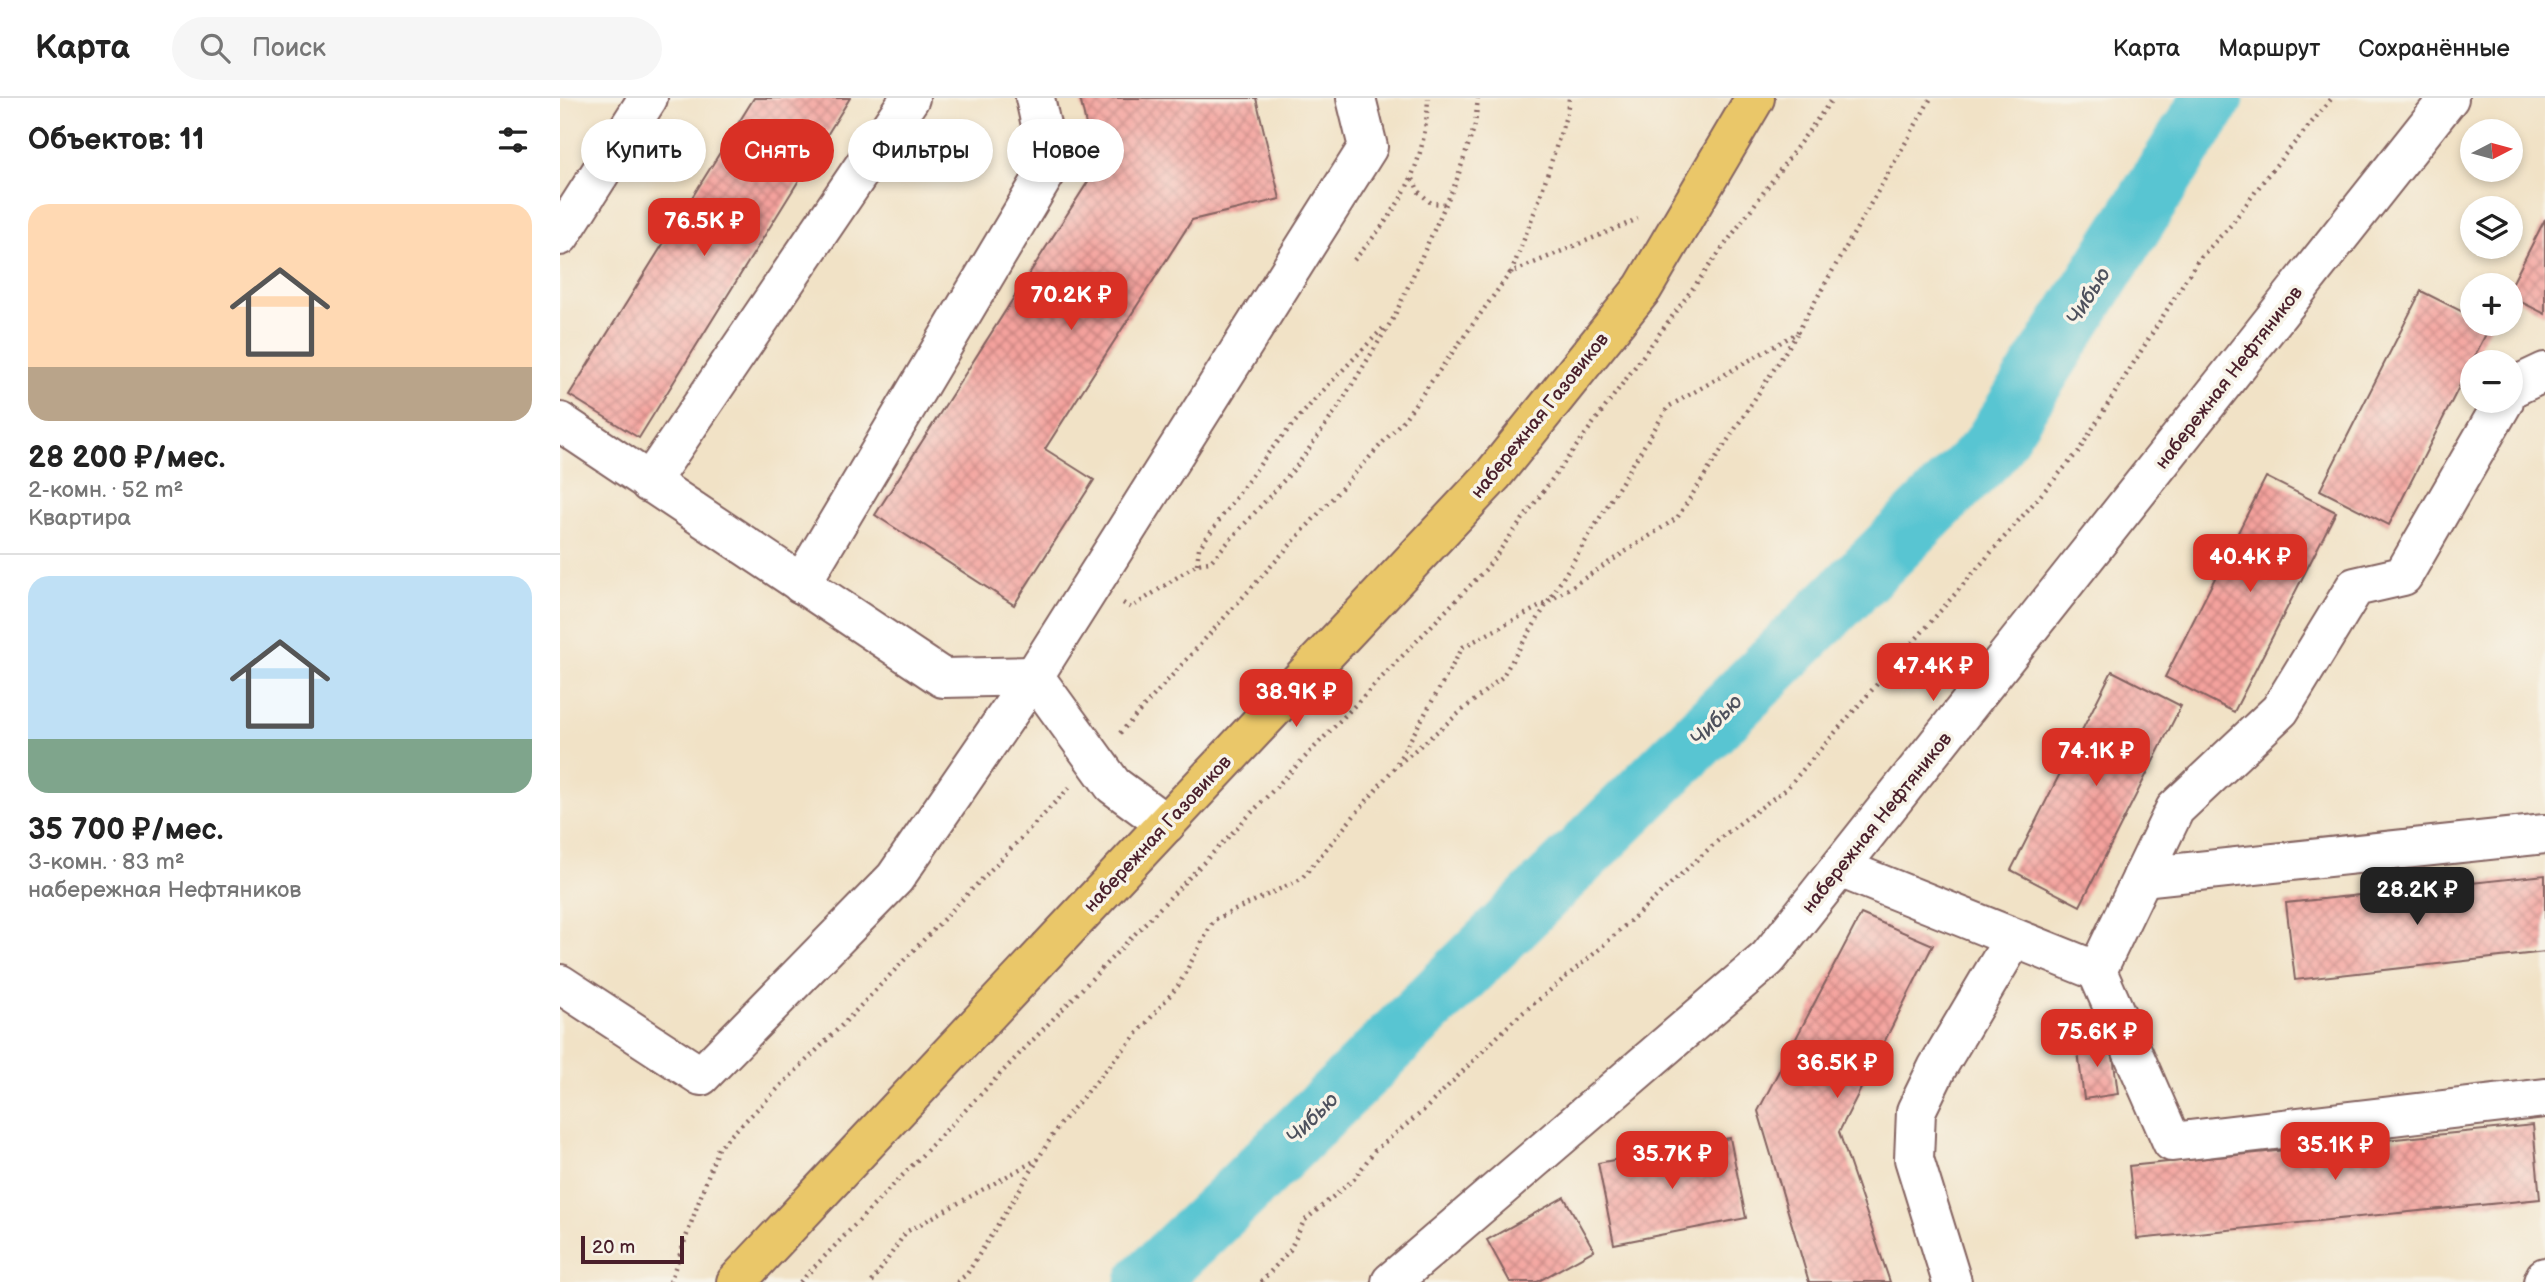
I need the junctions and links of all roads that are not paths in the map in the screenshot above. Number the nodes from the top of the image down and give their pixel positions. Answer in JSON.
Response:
{"nodes":[{"id":1,"x":648,"y":98,"type":"edge"},
{"id":2,"x":910,"y":98,"type":"edge"},
{"id":3,"x":1035,"y":98,"type":"edge"},
{"id":4,"x":1356,"y":98,"type":"edge"},
{"id":5,"x":1755,"y":98,"type":"edge"},
{"id":6,"x":2449,"y":98,"type":"edge"},
{"id":7,"x":560,"y":236,"type":"edge"},
{"id":8,"x":2545,"y":372,"type":"edge"},
{"id":9,"x":2523,"y":382,"type":"edge"},
{"id":10,"x":2497,"y":413,"type":"edge"},
{"id":11,"x":560,"y":422,"type":"edge"},
{"id":12,"x":649,"y":482,"type":"junction"},
{"id":13,"x":802,"y":584,"type":"junction"},
{"id":14,"x":1034,"y":676,"type":"junction"},
{"id":15,"x":1166,"y":824,"type":"junction"},
{"id":16,"x":2545,"y":834,"type":"edge"},
{"id":17,"x":1840,"y":868,"type":"junction"},
{"id":18,"x":2142,"y":877,"type":"junction"},
{"id":19,"x":2014,"y":938,"type":"junction"},
{"id":20,"x":2097,"y":971,"type":"junction"},
{"id":21,"x":560,"y":984,"type":"edge"},
{"id":22,"x":2545,"y":1098,"type":"edge"},
{"id":23,"x":2545,"y":1277,"type":"edge"},
{"id":24,"x":736,"y":1282,"type":"edge"},
{"id":25,"x":1391,"y":1282,"type":"edge"},
{"id":26,"x":1952,"y":1282,"type":"edge"},
{"id":27,"x":2543,"y":1282,"type":"edge"}],
"edges":[{"from":1,"to":7,"type":"street"},
{"from":2,"to":12,"type":"street"},
{"from":3,"to":13,"type":"street"},
{"from":4,"to":14,"type":"street"},
{"from":5,"to":15,"type":"main road","name":"набережная Газовиков"},
{"from":6,"to":17,"type":"street","name":"набережная Нефтяников"},
{"from":8,"to":9,"type":"street"},
{"from":10,"to":18,"type":"street"},
{"from":11,"to":12,"type":"street"},
{"from":12,"to":13,"type":"street"},
{"from":13,"to":14,"type":"street"},
{"from":14,"to":15,"type":"street"},
{"from":14,"to":21,"type":"street"},
{"from":15,"to":24,"type":"main road","name":"набережная Газовиков"},
{"from":16,"to":18,"type":"street"},
{"from":17,"to":19,"type":"street"},
{"from":17,"to":25,"type":"street","name":"набережная Нефтяников"},
{"from":18,"to":20,"type":"street"},
{"from":19,"to":20,"type":"street"},
{"from":19,"to":26,"type":"street"},
{"from":20,"to":22,"type":"street"},
{"from":23,"to":27,"type":"street"}]}
